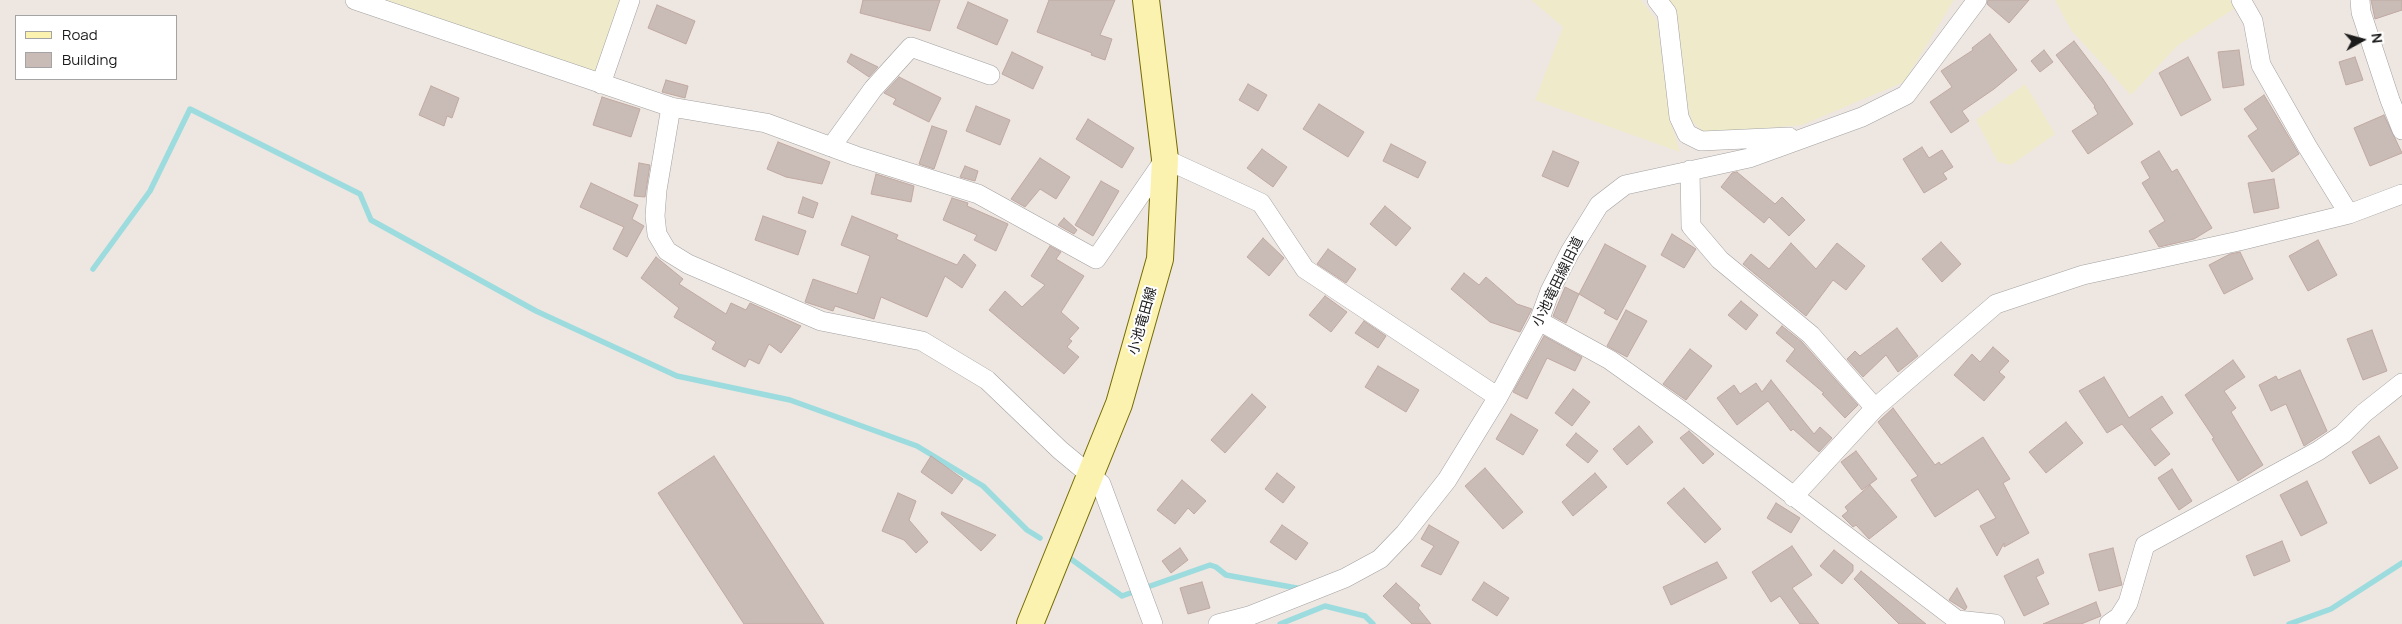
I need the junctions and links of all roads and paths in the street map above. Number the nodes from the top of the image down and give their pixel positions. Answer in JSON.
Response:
{"nodes":[{"id":1,"x":355,"y":0,"type":"edge"},
{"id":2,"x":630,"y":0,"type":"edge"},
{"id":3,"x":1146,"y":0,"type":"edge"},
{"id":4,"x":1657,"y":0,"type":"edge"},
{"id":5,"x":1977,"y":0,"type":"edge"},
{"id":6,"x":2241,"y":0,"type":"edge"},
{"id":7,"x":2360,"y":0,"type":"edge"},
{"id":8,"x":990,"y":75,"type":"dead end"},
{"id":9,"x":601,"y":84,"type":"junction"},
{"id":10,"x":671,"y":107,"type":"junction"},
{"id":11,"x":2402,"y":130,"type":"edge"},
{"id":12,"x":1810,"y":136,"type":"junction"},
{"id":13,"x":831,"y":147,"type":"junction"},
{"id":14,"x":1165,"y":159,"type":"junction"},
{"id":15,"x":1690,"y":170,"type":"junction"},
{"id":16,"x":2402,"y":194,"type":"edge"},
{"id":17,"x":2349,"y":214,"type":"junction"},
{"id":18,"x":1538,"y":321,"type":"junction"},
{"id":19,"x":2402,"y":383,"type":"edge"},
{"id":20,"x":1498,"y":397,"type":"junction"},
{"id":21,"x":1875,"y":408,"type":"junction"},
{"id":22,"x":1091,"y":475,"type":"junction"},
{"id":23,"x":1793,"y":497,"type":"junction"},
{"id":24,"x":1030,"y":624,"type":"edge"},
{"id":25,"x":1153,"y":624,"type":"edge"},
{"id":26,"x":1218,"y":624,"type":"edge"},
{"id":27,"x":1995,"y":624,"type":"edge"},
{"id":28,"x":2110,"y":624,"type":"edge"}],
"edges":[{"from":1,"to":9,"type":"street"},
{"from":2,"to":9,"type":"street"},
{"from":3,"to":14,"type":"main road","name":"小池竜田線"},
{"from":4,"to":12,"type":"street"},
{"from":5,"to":12,"type":"street","name":"小池竜田線旧道"},
{"from":6,"to":17,"type":"street"},
{"from":7,"to":11,"type":"street"},
{"from":8,"to":13,"type":"street"},
{"from":9,"to":10,"type":"street"},
{"from":10,"to":13,"type":"street"},
{"from":10,"to":22,"type":"street"},
{"from":12,"to":15,"type":"street","name":"小池竜田線旧道"},
{"from":13,"to":14,"type":"street"},
{"from":14,"to":20,"type":"street"},
{"from":14,"to":22,"type":"main road","name":"小池竜田線"},
{"from":15,"to":18,"type":"street","name":"小池竜田線旧道"},
{"from":15,"to":21,"type":"street"},
{"from":16,"to":17,"type":"street"},
{"from":17,"to":21,"type":"street"},
{"from":18,"to":20,"type":"street","name":"小池竜田線旧道"},
{"from":18,"to":23,"type":"street"},
{"from":19,"to":28,"type":"street"},
{"from":20,"to":26,"type":"street","name":"小池竜田線旧道"},
{"from":21,"to":23,"type":"street"},
{"from":22,"to":24,"type":"main road","name":"小池竜田線"},
{"from":22,"to":25,"type":"street"},
{"from":23,"to":27,"type":"street"}]}
